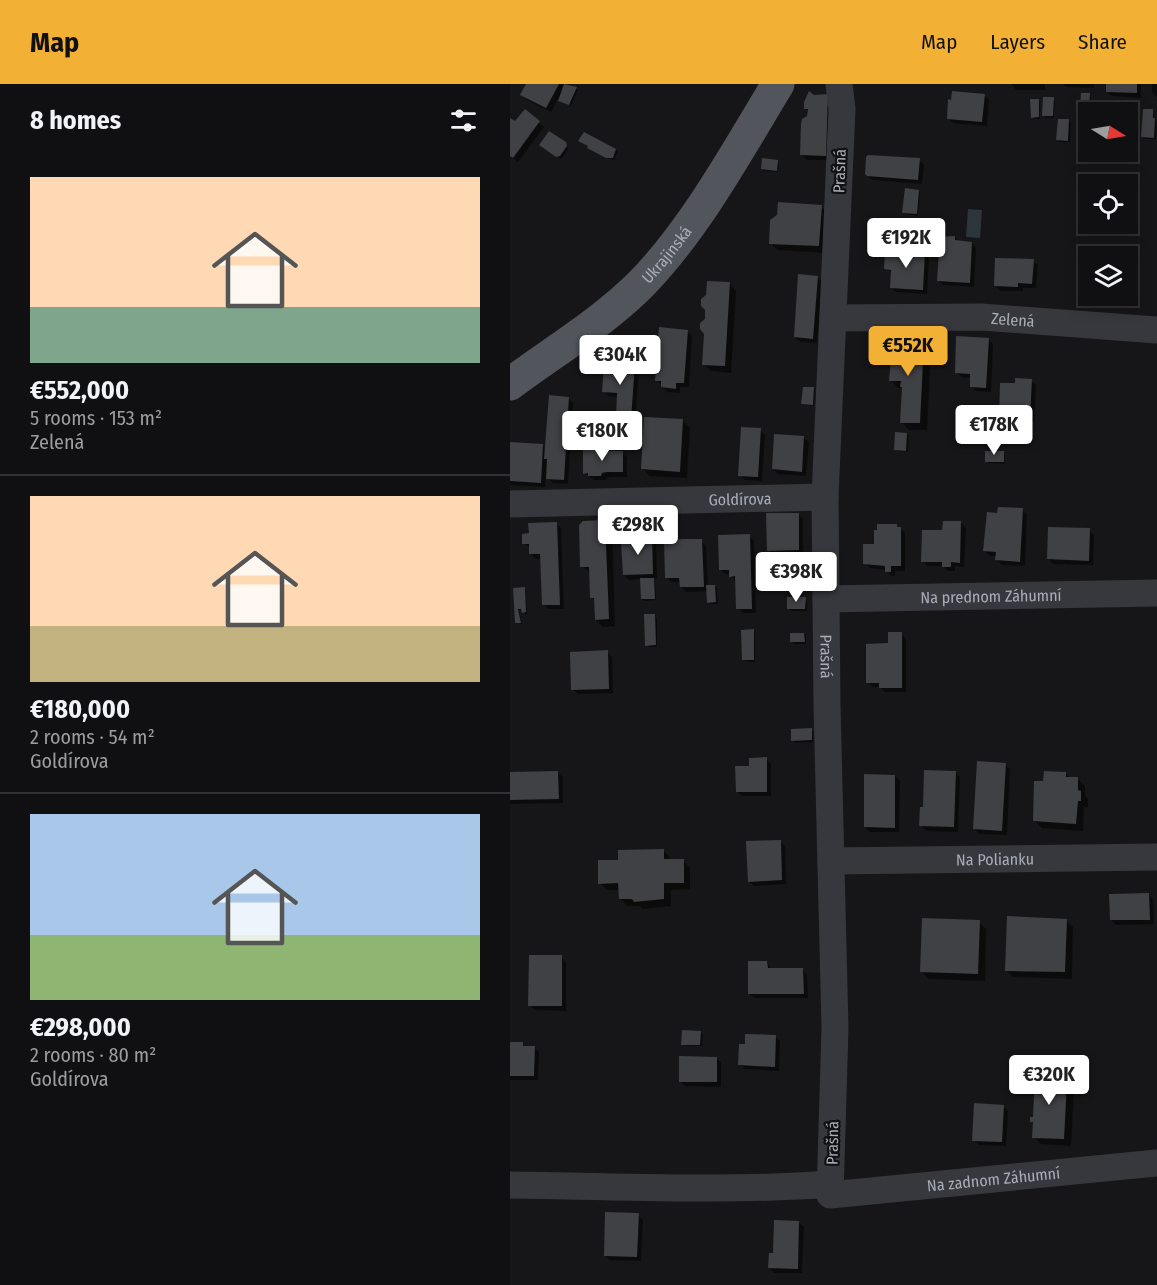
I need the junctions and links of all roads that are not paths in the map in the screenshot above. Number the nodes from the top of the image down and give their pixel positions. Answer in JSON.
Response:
{"nodes":[{"id":1,"x":778,"y":84,"type":"edge"},
{"id":2,"x":839,"y":84,"type":"edge"},
{"id":3,"x":833,"y":318,"type":"junction"},
{"id":4,"x":1157,"y":330,"type":"edge"},
{"id":5,"x":510,"y":384,"type":"edge"},
{"id":6,"x":825,"y":497,"type":"junction"},
{"id":7,"x":510,"y":504,"type":"edge"},
{"id":8,"x":1157,"y":593,"type":"edge"},
{"id":9,"x":826,"y":599,"type":"junction"},
{"id":10,"x":1157,"y":857,"type":"edge"},
{"id":11,"x":831,"y":861,"type":"junction"},
{"id":12,"x":1157,"y":1163,"type":"edge"},
{"id":13,"x":510,"y":1185,"type":"edge"},
{"id":14,"x":830,"y":1189,"type":"junction"}],
"edges":[{"from":1,"to":5,"type":"main road","name":"Ukrajinská"},
{"from":2,"to":3,"type":"street","name":"Prašná"},
{"from":3,"to":4,"type":"street","name":"Zelená"},
{"from":3,"to":6,"type":"street","name":"Prašná"},
{"from":6,"to":7,"type":"street","name":"Goldírova"},
{"from":6,"to":9,"type":"street","name":"Prašná"},
{"from":8,"to":9,"type":"street","name":"Na prednom Záhumní"},
{"from":9,"to":11,"type":"street","name":"Prašná"},
{"from":10,"to":11,"type":"street","name":"Na Polianku"},
{"from":11,"to":14,"type":"street","name":"Prašná"},
{"from":12,"to":14,"type":"street","name":"Na zadnom Záhumní"},
{"from":13,"to":14,"type":"street","name":"Na zadnom Záhumní"}]}
